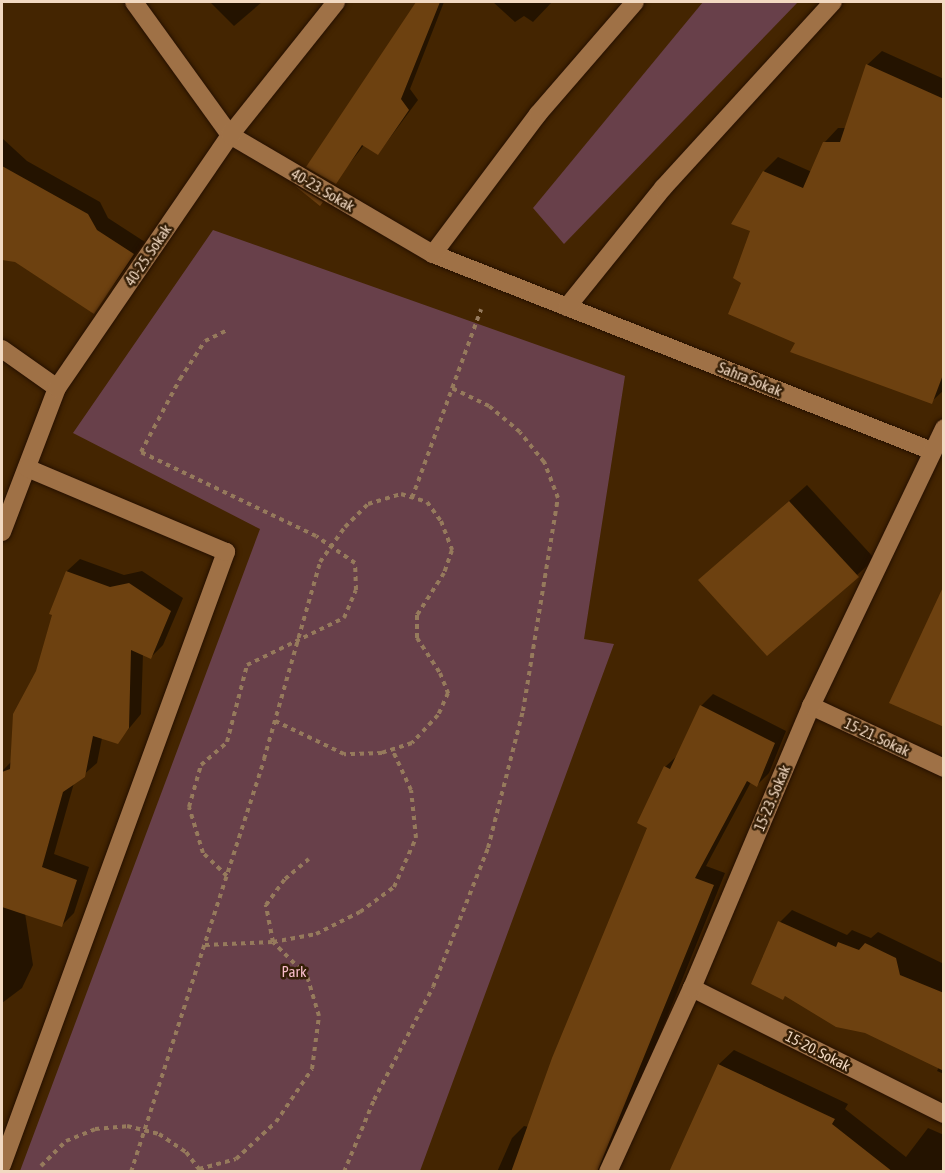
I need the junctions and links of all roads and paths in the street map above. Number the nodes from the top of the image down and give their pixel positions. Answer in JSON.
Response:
{"nodes":[{"id":1,"x":134,"y":2,"type":"edge"},
{"id":2,"x":336,"y":2,"type":"edge"},
{"id":3,"x":635,"y":2,"type":"edge"},
{"id":4,"x":833,"y":2,"type":"edge"},
{"id":5,"x":230,"y":135,"type":"junction"},
{"id":6,"x":433,"y":254,"type":"junction"},
{"id":7,"x":498,"y":280,"type":"junction"},
{"id":8,"x":567,"y":307,"type":"junction"},
{"id":9,"x":228,"y":330,"type":"dead end"},
{"id":10,"x":2,"y":349,"type":"edge"},
{"id":11,"x":57,"y":388,"type":"junction"},
{"id":12,"x":452,"y":388,"type":"junction"},
{"id":13,"x":944,"y":428,"type":"edge"},
{"id":14,"x":932,"y":451,"type":"junction"},
{"id":15,"x":27,"y":468,"type":"junction"},
{"id":16,"x":412,"y":498,"type":"junction"},
{"id":17,"x":2,"y":532,"type":"edge"},
{"id":18,"x":332,"y":547,"type":"junction"},
{"id":19,"x":298,"y":644,"type":"junction"},
{"id":20,"x":810,"y":706,"type":"junction"},
{"id":21,"x":275,"y":721,"type":"junction"},
{"id":22,"x":392,"y":749,"type":"junction"},
{"id":23,"x":944,"y":768,"type":"edge"},
{"id":24,"x":309,"y":859,"type":"dead end"},
{"id":25,"x":227,"y":876,"type":"junction"},
{"id":26,"x":273,"y":942,"type":"junction"},
{"id":27,"x":205,"y":945,"type":"junction"},
{"id":28,"x":692,"y":988,"type":"junction"},
{"id":29,"x":944,"y":1114,"type":"edge"},
{"id":30,"x":147,"y":1131,"type":"junction"},
{"id":31,"x":2,"y":1165,"type":"edge"},
{"id":32,"x":200,"y":1170,"type":"edge"},
{"id":33,"x":37,"y":1172,"type":"edge"},
{"id":34,"x":131,"y":1172,"type":"edge"},
{"id":35,"x":344,"y":1172,"type":"edge"},
{"id":36,"x":608,"y":1172,"type":"edge"}],
"edges":[{"from":1,"to":5,"type":"street","name":"40-23. Sokak"},
{"from":2,"to":5,"type":"street","name":"40-25. Sokak"},
{"from":3,"to":6,"type":"street"},
{"from":4,"to":8,"type":"street"},
{"from":5,"to":6,"type":"street","name":"40-23. Sokak"},
{"from":5,"to":11,"type":"street","name":"40-25. Sokak"},
{"from":6,"to":7,"type":"street","name":"40-23. Sokak"},
{"from":7,"to":8,"type":"street","name":"40-23. Sokak"},
{"from":7,"to":12,"type":"path"},
{"from":8,"to":14,"type":"street","name":"Sahra Sokak"},
{"from":9,"to":18,"type":"path"},
{"from":10,"to":11,"type":"street"},
{"from":11,"to":15,"type":"street","name":"40-25. Sokak"},
{"from":12,"to":16,"type":"path"},
{"from":12,"to":35,"type":"path"},
{"from":13,"to":14,"type":"street","name":"15-23. Sokak"},
{"from":14,"to":20,"type":"street","name":"15-23. Sokak"},
{"from":15,"to":17,"type":"street","name":"40-25. Sokak"},
{"from":15,"to":31,"type":"street"},
{"from":16,"to":18,"type":"path"},
{"from":16,"to":22,"type":"path"},
{"from":18,"to":19,"type":"path"},
{"from":18,"to":19,"type":"path"},
{"from":19,"to":21,"type":"path"},
{"from":19,"to":25,"type":"path"},
{"from":20,"to":23,"type":"street","name":"15-21. Sokak"},
{"from":20,"to":28,"type":"street","name":"15-23. Sokak"},
{"from":21,"to":22,"type":"path"},
{"from":21,"to":25,"type":"path"},
{"from":22,"to":26,"type":"path"},
{"from":24,"to":26,"type":"path"},
{"from":25,"to":27,"type":"path"},
{"from":26,"to":27,"type":"path"},
{"from":26,"to":32,"type":"path"},
{"from":27,"to":30,"type":"path"},
{"from":28,"to":29,"type":"street","name":"15-20. Sokak"},
{"from":28,"to":36,"type":"street","name":"15-23. Sokak"},
{"from":30,"to":32,"type":"path"},
{"from":30,"to":33,"type":"path"},
{"from":30,"to":34,"type":"path"}]}
